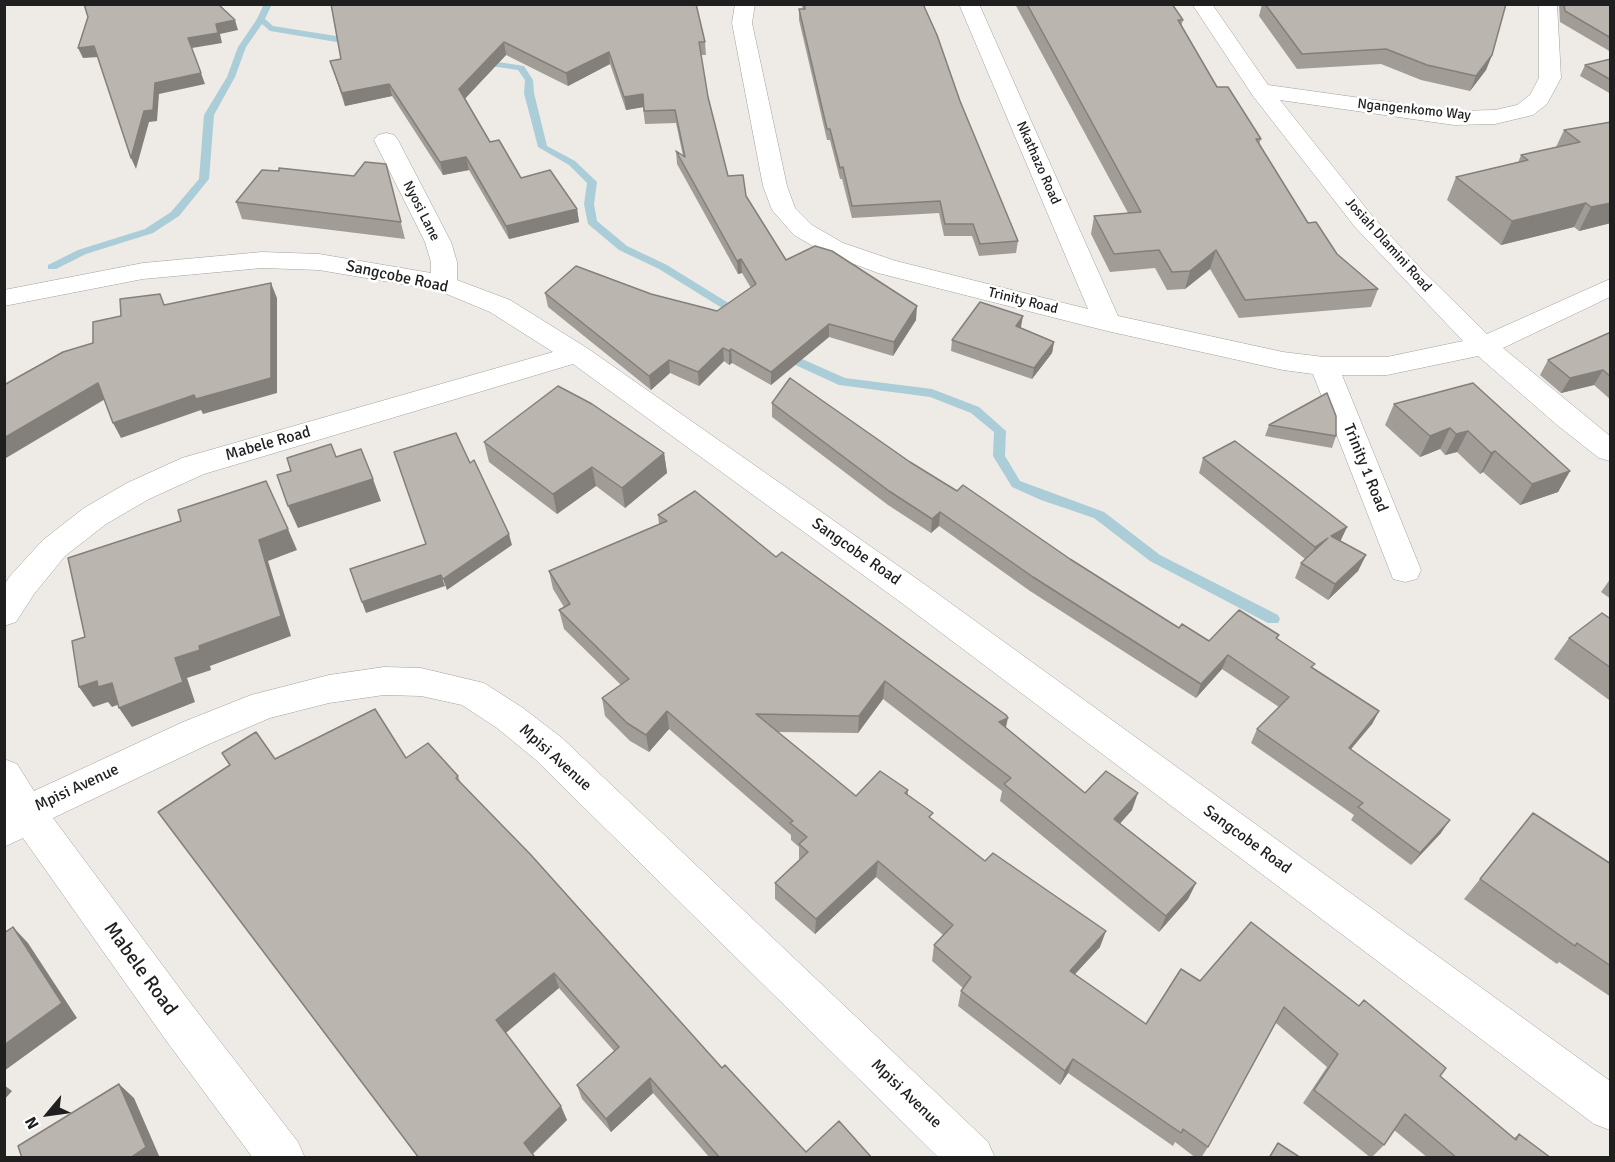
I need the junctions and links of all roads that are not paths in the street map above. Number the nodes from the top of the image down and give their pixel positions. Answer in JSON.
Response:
{"nodes":[{"id":1,"x":745,"y":4,"type":"edge"},
{"id":2,"x":969,"y":4,"type":"edge"},
{"id":3,"x":1202,"y":4,"type":"edge"},
{"id":4,"x":1550,"y":7,"type":"dead end"},
{"id":5,"x":1262,"y":91,"type":"junction"},
{"id":6,"x":386,"y":140,"type":"dead end"},
{"id":7,"x":444,"y":284,"type":"junction"},
{"id":8,"x":1611,"y":287,"type":"edge"},
{"id":9,"x":4,"y":298,"type":"edge"},
{"id":10,"x":1107,"y":322,"type":"junction"},
{"id":11,"x":1485,"y":346,"type":"junction"},
{"id":12,"x":577,"y":354,"type":"junction"},
{"id":13,"x":1324,"y":366,"type":"junction"},
{"id":14,"x":1611,"y":451,"type":"edge"},
{"id":15,"x":1405,"y":570,"type":"dead end"},
{"id":16,"x":4,"y":613,"type":"edge"},
{"id":17,"x":4,"y":775,"type":"edge"},
{"id":18,"x":16,"y":821,"type":"edge"},
{"id":19,"x":1611,"y":1108,"type":"edge"},
{"id":20,"x":279,"y":1156,"type":"edge"},
{"id":21,"x":972,"y":1158,"type":"edge"}],
"edges":[{"from":1,"to":10,"type":"street","name":"Trinity Road"},
{"from":2,"to":10,"type":"street","name":"Nkathazo Road"},
{"from":3,"to":5,"type":"street","name":"Josiah Dlamini Road"},
{"from":4,"to":5,"type":"street","name":"Ngangenkomo Way"},
{"from":5,"to":11,"type":"street","name":"Josiah Dlamini Road"},
{"from":6,"to":7,"type":"street","name":"Nyosi Lane"},
{"from":7,"to":9,"type":"street","name":"Sangcobe Road"},
{"from":7,"to":12,"type":"street","name":"Sangcobe Road"},
{"from":8,"to":11,"type":"street","name":"Trinity Road"},
{"from":10,"to":13,"type":"street","name":"Trinity Road"},
{"from":11,"to":13,"type":"street","name":"Trinity Road"},
{"from":11,"to":14,"type":"street","name":"Josiah Dlamini Road"},
{"from":12,"to":16,"type":"street","name":"Mabele Road"},
{"from":12,"to":19,"type":"street","name":"Sangcobe Road"},
{"from":13,"to":15,"type":"street","name":"Trinity 1 Road"},
{"from":17,"to":18,"type":"street","name":"Mabele Road"},
{"from":18,"to":20,"type":"street","name":"Mabele Road"},
{"from":18,"to":21,"type":"street","name":"Mpisi Avenue"}]}
